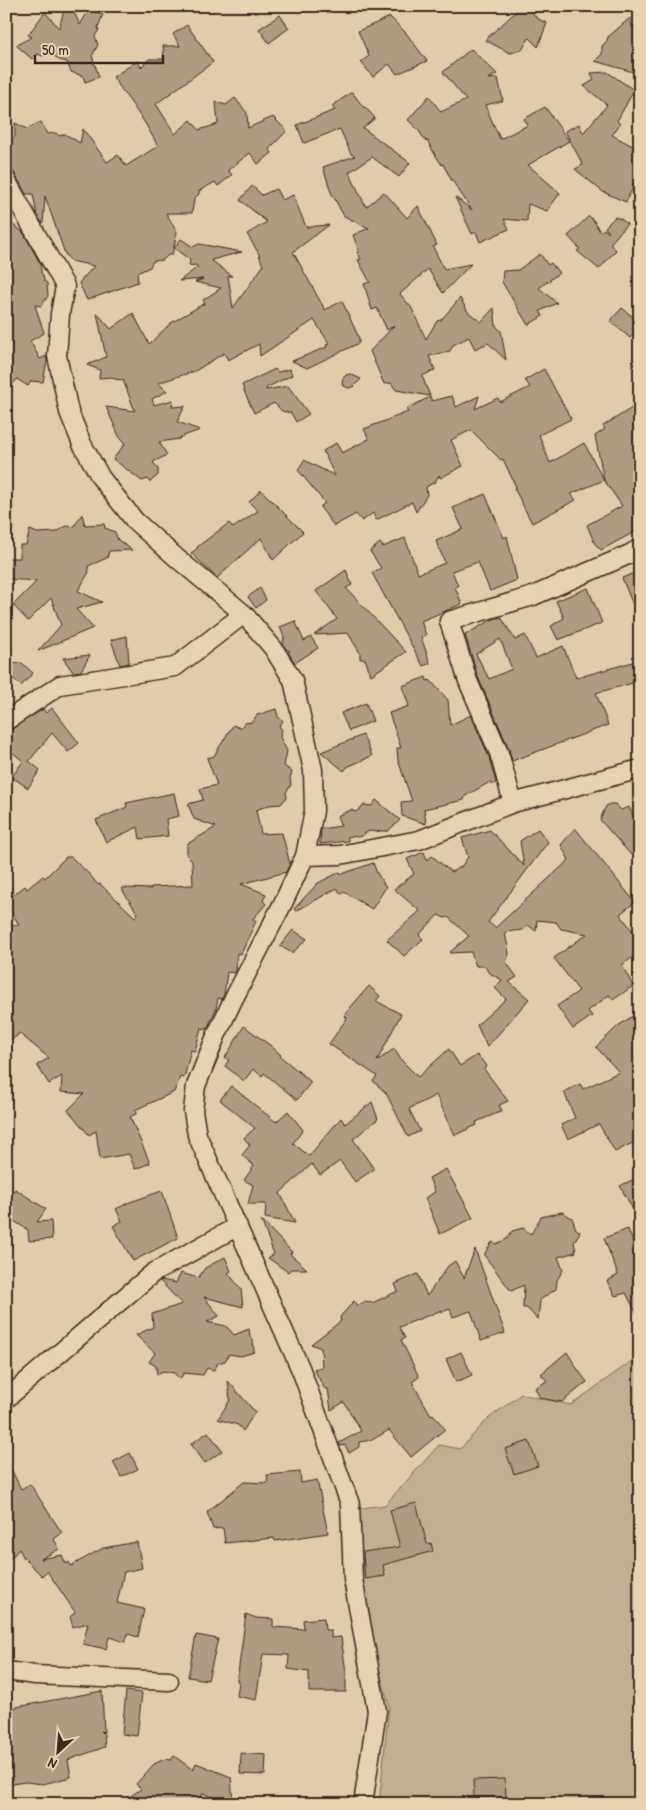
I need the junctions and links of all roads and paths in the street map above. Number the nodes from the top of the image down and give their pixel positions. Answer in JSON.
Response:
{"nodes":[{"id":1,"x":6,"y":180,"type":"edge"},
{"id":2,"x":640,"y":548,"type":"edge"},
{"id":3,"x":244,"y":614,"type":"junction"},
{"id":4,"x":6,"y":721,"type":"edge"},
{"id":5,"x":640,"y":769,"type":"edge"},
{"id":6,"x":513,"y":803,"type":"junction"},
{"id":7,"x":305,"y":856,"type":"junction"},
{"id":8,"x":238,"y":1226,"type":"junction"},
{"id":9,"x":6,"y":1399,"type":"edge"},
{"id":10,"x":6,"y":1671,"type":"edge"},
{"id":11,"x":169,"y":1681,"type":"dead end"},
{"id":12,"x":363,"y":1804,"type":"edge"}],
"edges":[{"from":1,"to":3,"type":"street"},
{"from":2,"to":6,"type":"street"},
{"from":3,"to":4,"type":"street"},
{"from":3,"to":7,"type":"street"},
{"from":5,"to":6,"type":"street"},
{"from":6,"to":7,"type":"street"},
{"from":7,"to":8,"type":"street"},
{"from":8,"to":9,"type":"street"},
{"from":8,"to":12,"type":"street"},
{"from":10,"to":11,"type":"street"}]}
